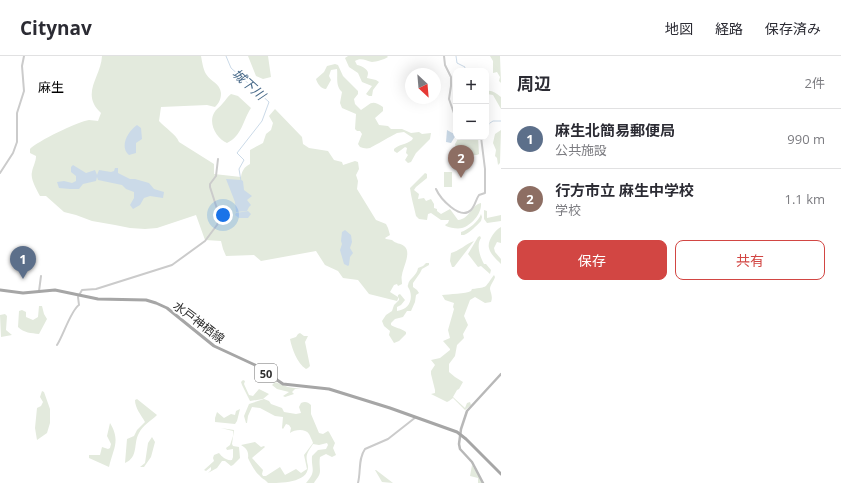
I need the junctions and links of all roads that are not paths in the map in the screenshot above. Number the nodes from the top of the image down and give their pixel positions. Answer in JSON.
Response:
{"nodes":[{"id":1,"x":24,"y":56,"type":"edge"},
{"id":2,"x":444,"y":56,"type":"edge"},
{"id":3,"x":453,"y":110,"type":"edge"},
{"id":4,"x":481,"y":140,"type":"edge"},
{"id":5,"x":218,"y":159,"type":"dead end"},
{"id":6,"x":0,"y":173,"type":"edge"},
{"id":7,"x":436,"y":189,"type":"dead end"},
{"id":8,"x":41,"y":276,"type":"dead end"},
{"id":9,"x":0,"y":290,"type":"edge"},
{"id":10,"x":39,"y":291,"type":"junction"},
{"id":11,"x":79,"y":294,"type":"junction"},
{"id":12,"x":57,"y":346,"type":"dead end"},
{"id":13,"x":501,"y":374,"type":"edge"},
{"id":14,"x":416,"y":417,"type":"junction"},
{"id":15,"x":460,"y":434,"type":"junction"},
{"id":16,"x":501,"y":474,"type":"edge"},
{"id":17,"x":358,"y":483,"type":"edge"},
{"id":18,"x":483,"y":483,"type":"edge"}],
"edges":[{"from":1,"to":6,"type":"street"},
{"from":2,"to":3,"type":"street"},
{"from":4,"to":7,"type":"street"},
{"from":5,"to":11,"type":"street"},
{"from":8,"to":10,"type":"street"},
{"from":9,"to":10,"type":"main road","name":"水戸神栖線","number":"50"},
{"from":10,"to":11,"type":"main road","name":"水戸神栖線","number":"50"},
{"from":11,"to":12,"type":"street"},
{"from":11,"to":14,"type":"main road","name":"水戸神栖線","number":"50"},
{"from":13,"to":15,"type":"main road"},
{"from":14,"to":15,"type":"main road","name":"水戸神栖線","number":"50"},
{"from":14,"to":17,"type":"street"},
{"from":15,"to":16,"type":"main road","name":"水戸神栖線","number":"50"},
{"from":15,"to":18,"type":"main road"}]}
